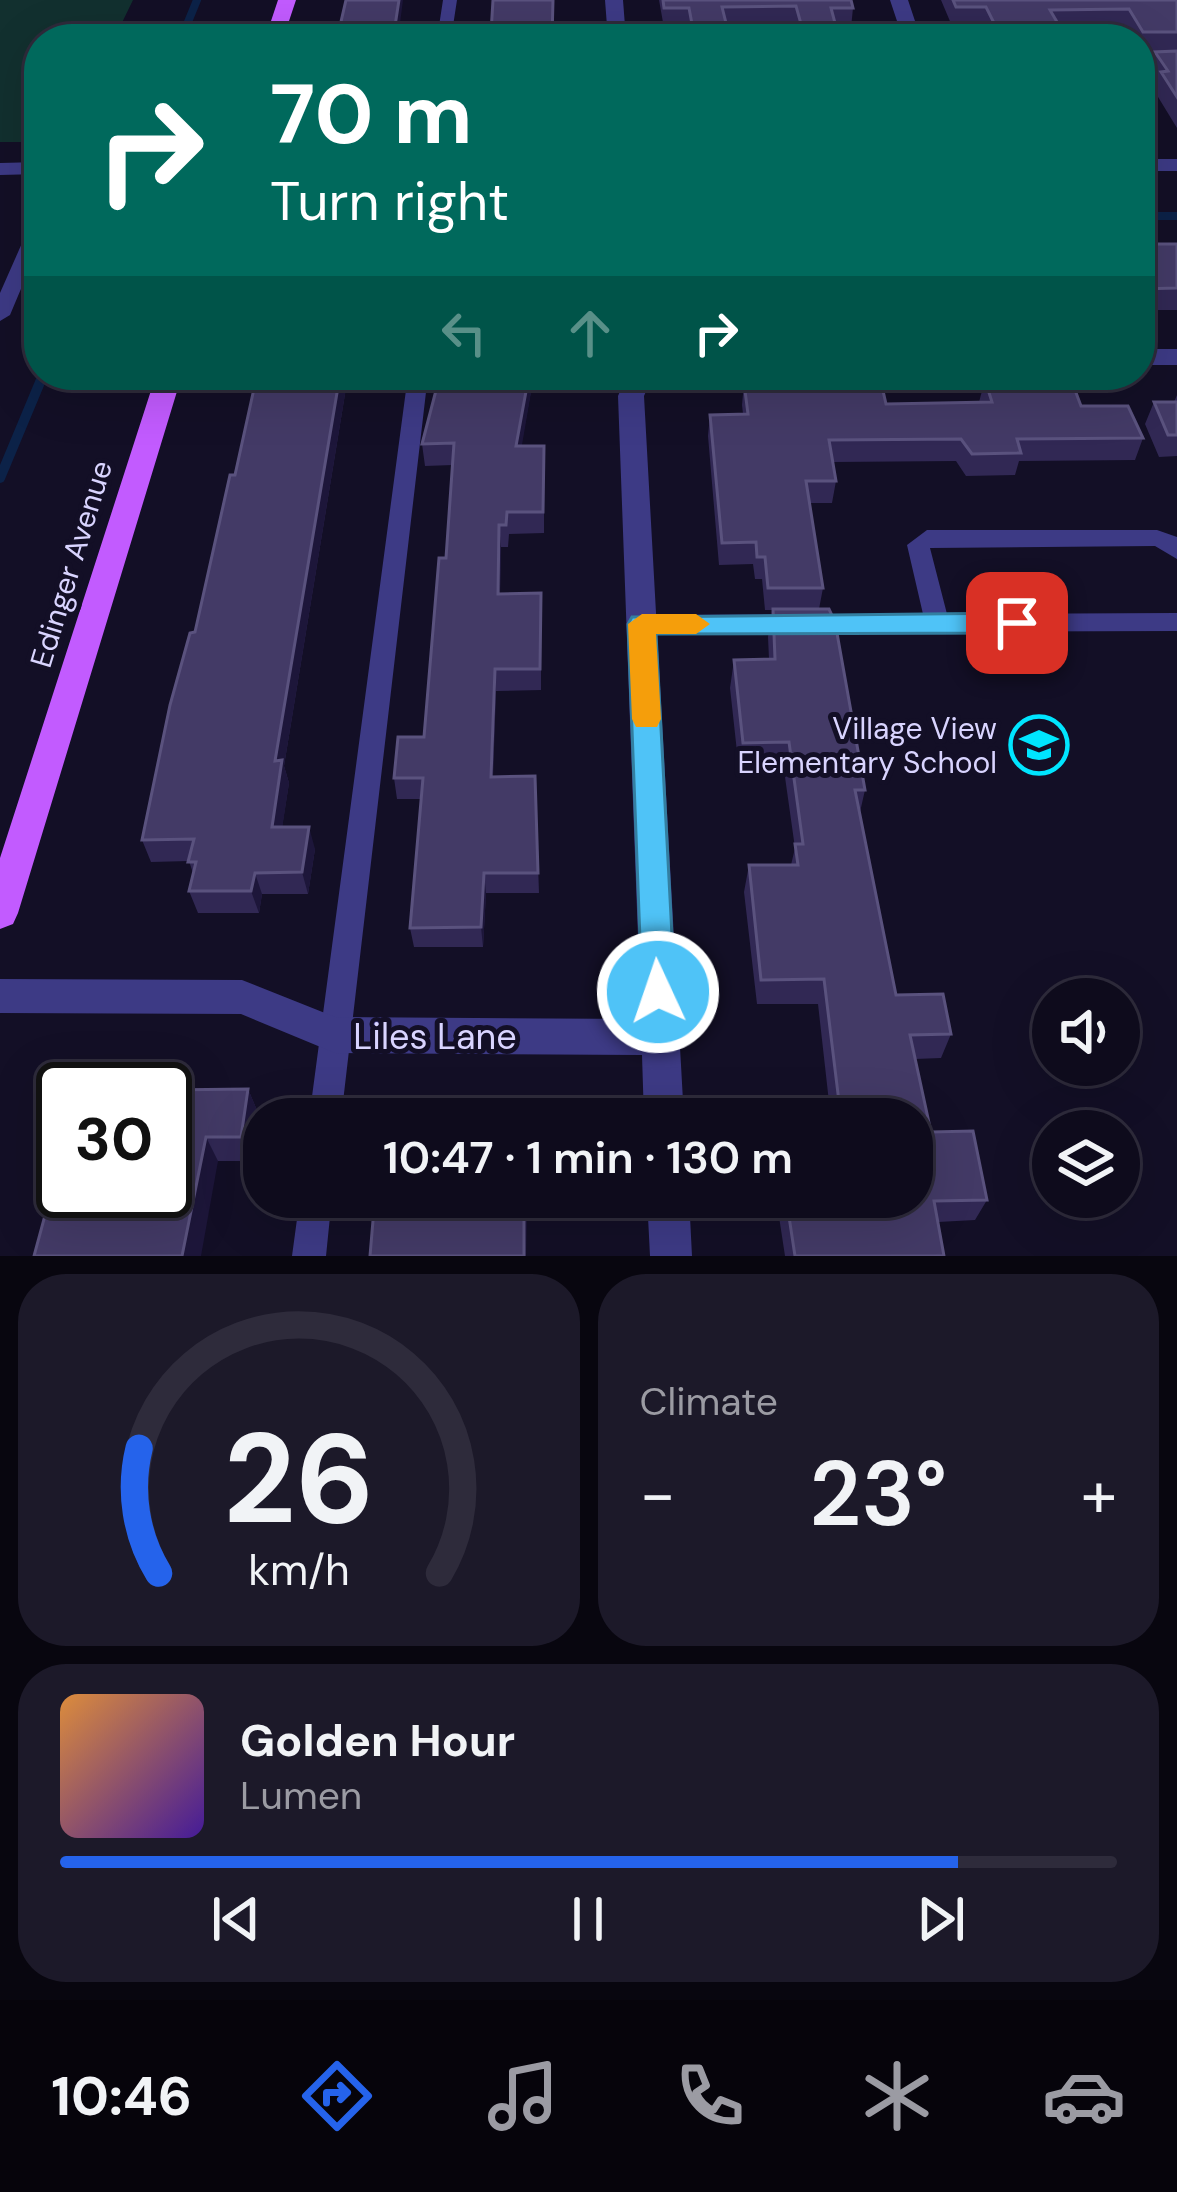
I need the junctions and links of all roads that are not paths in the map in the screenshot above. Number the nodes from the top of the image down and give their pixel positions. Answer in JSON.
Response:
{"nodes":[{"id":1,"x":24,"y":260,"type":"edge"},
{"id":2,"x":0,"y":315,"type":"edge"},
{"id":3,"x":164,"y":390,"type":"edge"},
{"id":4,"x":416,"y":390,"type":"edge"},
{"id":5,"x":634,"y":390,"type":"edge"},
{"id":6,"x":1177,"y":551,"type":"edge"},
{"id":7,"x":1177,"y":622,"type":"edge"},
{"id":8,"x":937,"y":623,"type":"junction"},
{"id":9,"x":642,"y":624,"type":"junction"},
{"id":10,"x":0,"y":913,"type":"edge"},
{"id":11,"x":0,"y":995,"type":"edge"},
{"id":12,"x":335,"y":1035,"type":"junction"},
{"id":13,"x":661,"y":1037,"type":"junction"},
{"id":14,"x":328,"y":1098,"type":"edge"},
{"id":15,"x":663,"y":1098,"type":"edge"},
{"id":16,"x":314,"y":1218,"type":"edge"},
{"id":17,"x":669,"y":1218,"type":"edge"},
{"id":18,"x":309,"y":1256,"type":"edge"},
{"id":19,"x":670,"y":1256,"type":"edge"}],
"edges":[{"from":1,"to":2,"type":"lane"},
{"from":3,"to":10,"type":"main road","name":"Edinger Avenue"},
{"from":4,"to":12,"type":"lane"},
{"from":5,"to":9,"type":"street"},
{"from":6,"to":8,"type":"lane"},
{"from":7,"to":8,"type":"lane"},
{"from":8,"to":9,"type":"lane"},
{"from":9,"to":13,"type":"street"},
{"from":11,"to":12,"type":"street","name":"Liles Lane"},
{"from":12,"to":13,"type":"street","name":"Liles Lane"},
{"from":12,"to":14,"type":"lane"},
{"from":13,"to":15,"type":"street"},
{"from":16,"to":18,"type":"lane"},
{"from":17,"to":19,"type":"street"}]}
